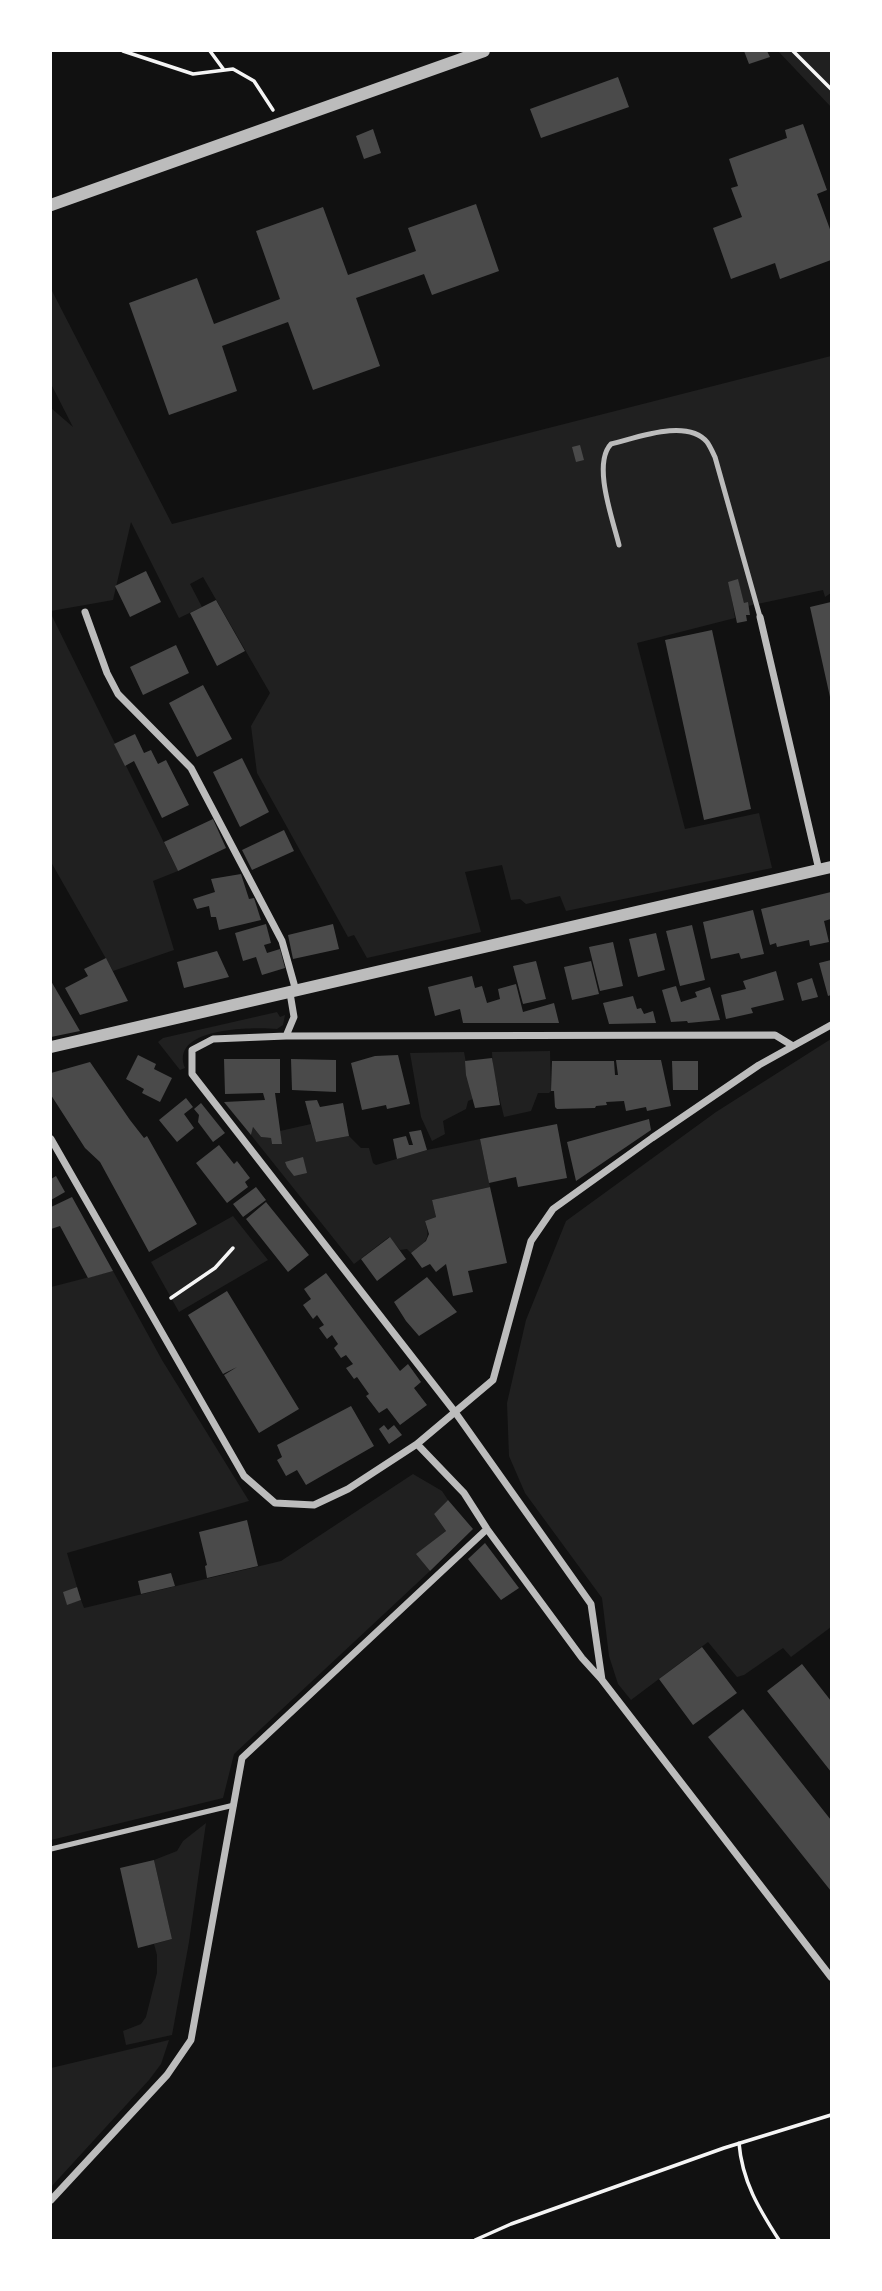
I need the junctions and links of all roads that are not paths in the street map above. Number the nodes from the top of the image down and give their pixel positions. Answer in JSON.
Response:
{"nodes":[{"id":1,"x":484,"y":51,"type":"edge"},
{"id":2,"x":51,"y":205,"type":"edge"},
{"id":3,"x":619,"y":545,"type":"dead end"},
{"id":4,"x":86,"y":612,"type":"dead end"},
{"id":5,"x":760,"y":617,"type":"joint"},
{"id":6,"x":825,"y":868,"type":"edge"},
{"id":7,"x":293,"y":992,"type":"junction"},
{"id":8,"x":831,"y":1025,"type":"edge"},
{"id":9,"x":286,"y":1036,"type":"junction"},
{"id":10,"x":793,"y":1046,"type":"junction"},
{"id":11,"x":51,"y":1047,"type":"edge"},
{"id":12,"x":51,"y":1139,"type":"edge"},
{"id":13,"x":455,"y":1412,"type":"junction"},
{"id":14,"x":417,"y":1444,"type":"junction"},
{"id":15,"x":488,"y":1529,"type":"junction"},
{"id":16,"x":602,"y":1680,"type":"junction"},
{"id":17,"x":233,"y":1805,"type":"junction"},
{"id":18,"x":51,"y":1849,"type":"edge"},
{"id":19,"x":831,"y":1977,"type":"edge"},
{"id":20,"x":51,"y":2200,"type":"edge"}],
"edges":[{"from":1,"to":2,"type":"street"},
{"from":3,"to":5,"type":"lane"},
{"from":4,"to":7,"type":"street"},
{"from":5,"to":6,"type":"street"},
{"from":6,"to":7,"type":"street"},
{"from":7,"to":9,"type":"street"},
{"from":7,"to":11,"type":"street"},
{"from":8,"to":10,"type":"street"},
{"from":9,"to":10,"type":"street"},
{"from":9,"to":13,"type":"street"},
{"from":10,"to":13,"type":"street"},
{"from":12,"to":14,"type":"street"},
{"from":13,"to":14,"type":"street"},
{"from":13,"to":16,"type":"street"},
{"from":14,"to":15,"type":"street"},
{"from":15,"to":16,"type":"street"},
{"from":15,"to":17,"type":"street"},
{"from":16,"to":19,"type":"street"},
{"from":17,"to":18,"type":"lane"},
{"from":17,"to":20,"type":"street"}]}
